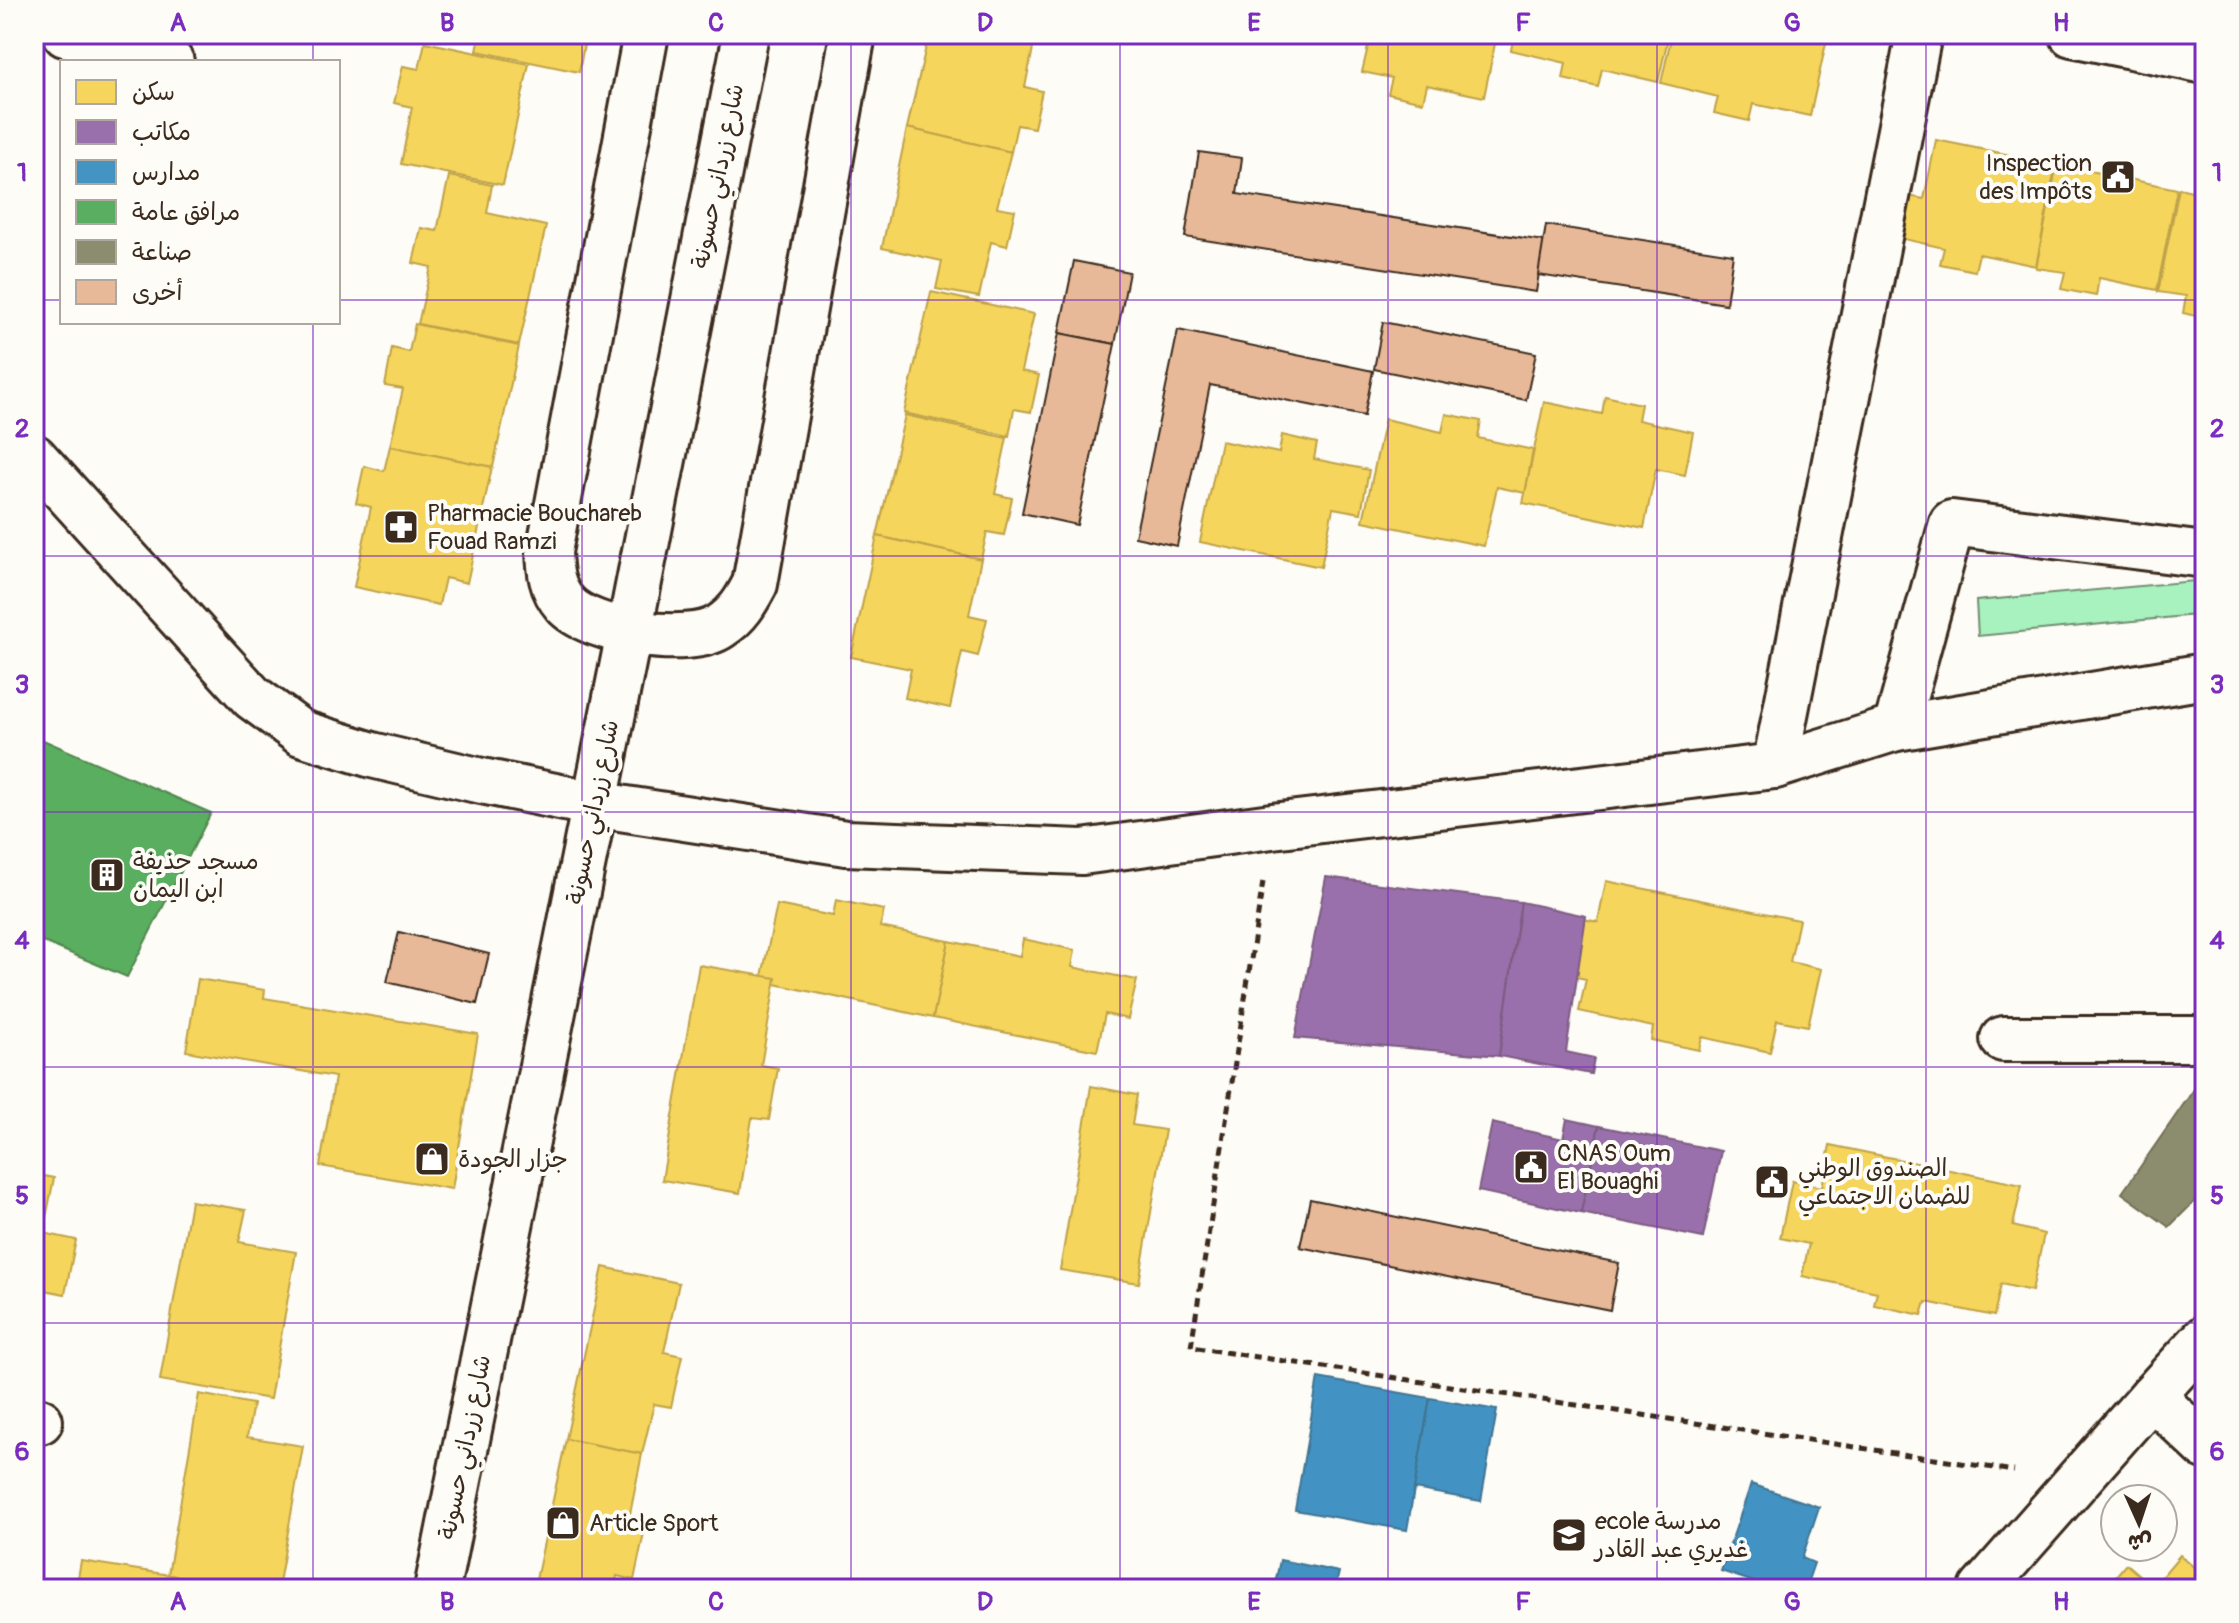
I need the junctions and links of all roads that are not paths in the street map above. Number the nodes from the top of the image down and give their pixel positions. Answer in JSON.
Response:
{"nodes":[{"id":1,"x":65,"y":34,"type":"edge"},
{"id":2,"x":646,"y":34,"type":"edge"},
{"id":3,"x":746,"y":34,"type":"edge"},
{"id":4,"x":853,"y":34,"type":"edge"},
{"id":5,"x":1919,"y":34,"type":"edge"},
{"id":6,"x":2072,"y":34,"type":"edge"},
{"id":7,"x":163,"y":60,"type":"edge"},
{"id":8,"x":2205,"y":61,"type":"edge"},
{"id":9,"x":34,"y":457,"type":"edge"},
{"id":10,"x":2205,"y":555,"type":"edge"},
{"id":11,"x":629,"y":633,"type":"junction"},
{"id":12,"x":2205,"y":676,"type":"edge"},
{"id":13,"x":1896,"y":728,"type":"junction"},
{"id":14,"x":1775,"y":766,"type":"junction"},
{"id":15,"x":594,"y":804,"type":"junction"},
{"id":16,"x":2003,"y":1039,"type":"dead end"},
{"id":17,"x":2205,"y":1039,"type":"edge"},
{"id":18,"x":2205,"y":1338,"type":"edge"},
{"id":19,"x":2152,"y":1396,"type":"junction"},
{"id":20,"x":2205,"y":1446,"type":"edge"},
{"id":21,"x":437,"y":1589,"type":"edge"},
{"id":22,"x":1982,"y":1589,"type":"edge"}],
"edges":[{"from":1,"to":7,"type":"street"},
{"from":2,"to":11,"type":"street"},
{"from":3,"to":11,"type":"street","name":"شارع زرداني حسونة"},
{"from":4,"to":11,"type":"street"},
{"from":5,"to":14,"type":"street"},
{"from":6,"to":8,"type":"street"},
{"from":9,"to":15,"type":"street"},
{"from":10,"to":13,"type":"street"},
{"from":11,"to":15,"type":"street","name":"شارع زرداني حسونة"},
{"from":12,"to":13,"type":"street"},
{"from":13,"to":14,"type":"street"},
{"from":14,"to":15,"type":"street"},
{"from":15,"to":21,"type":"street","name":"شارع زرداني حسونة"},
{"from":16,"to":17,"type":"street"},
{"from":18,"to":19,"type":"street"},
{"from":19,"to":20,"type":"street"},
{"from":19,"to":22,"type":"street"}]}
